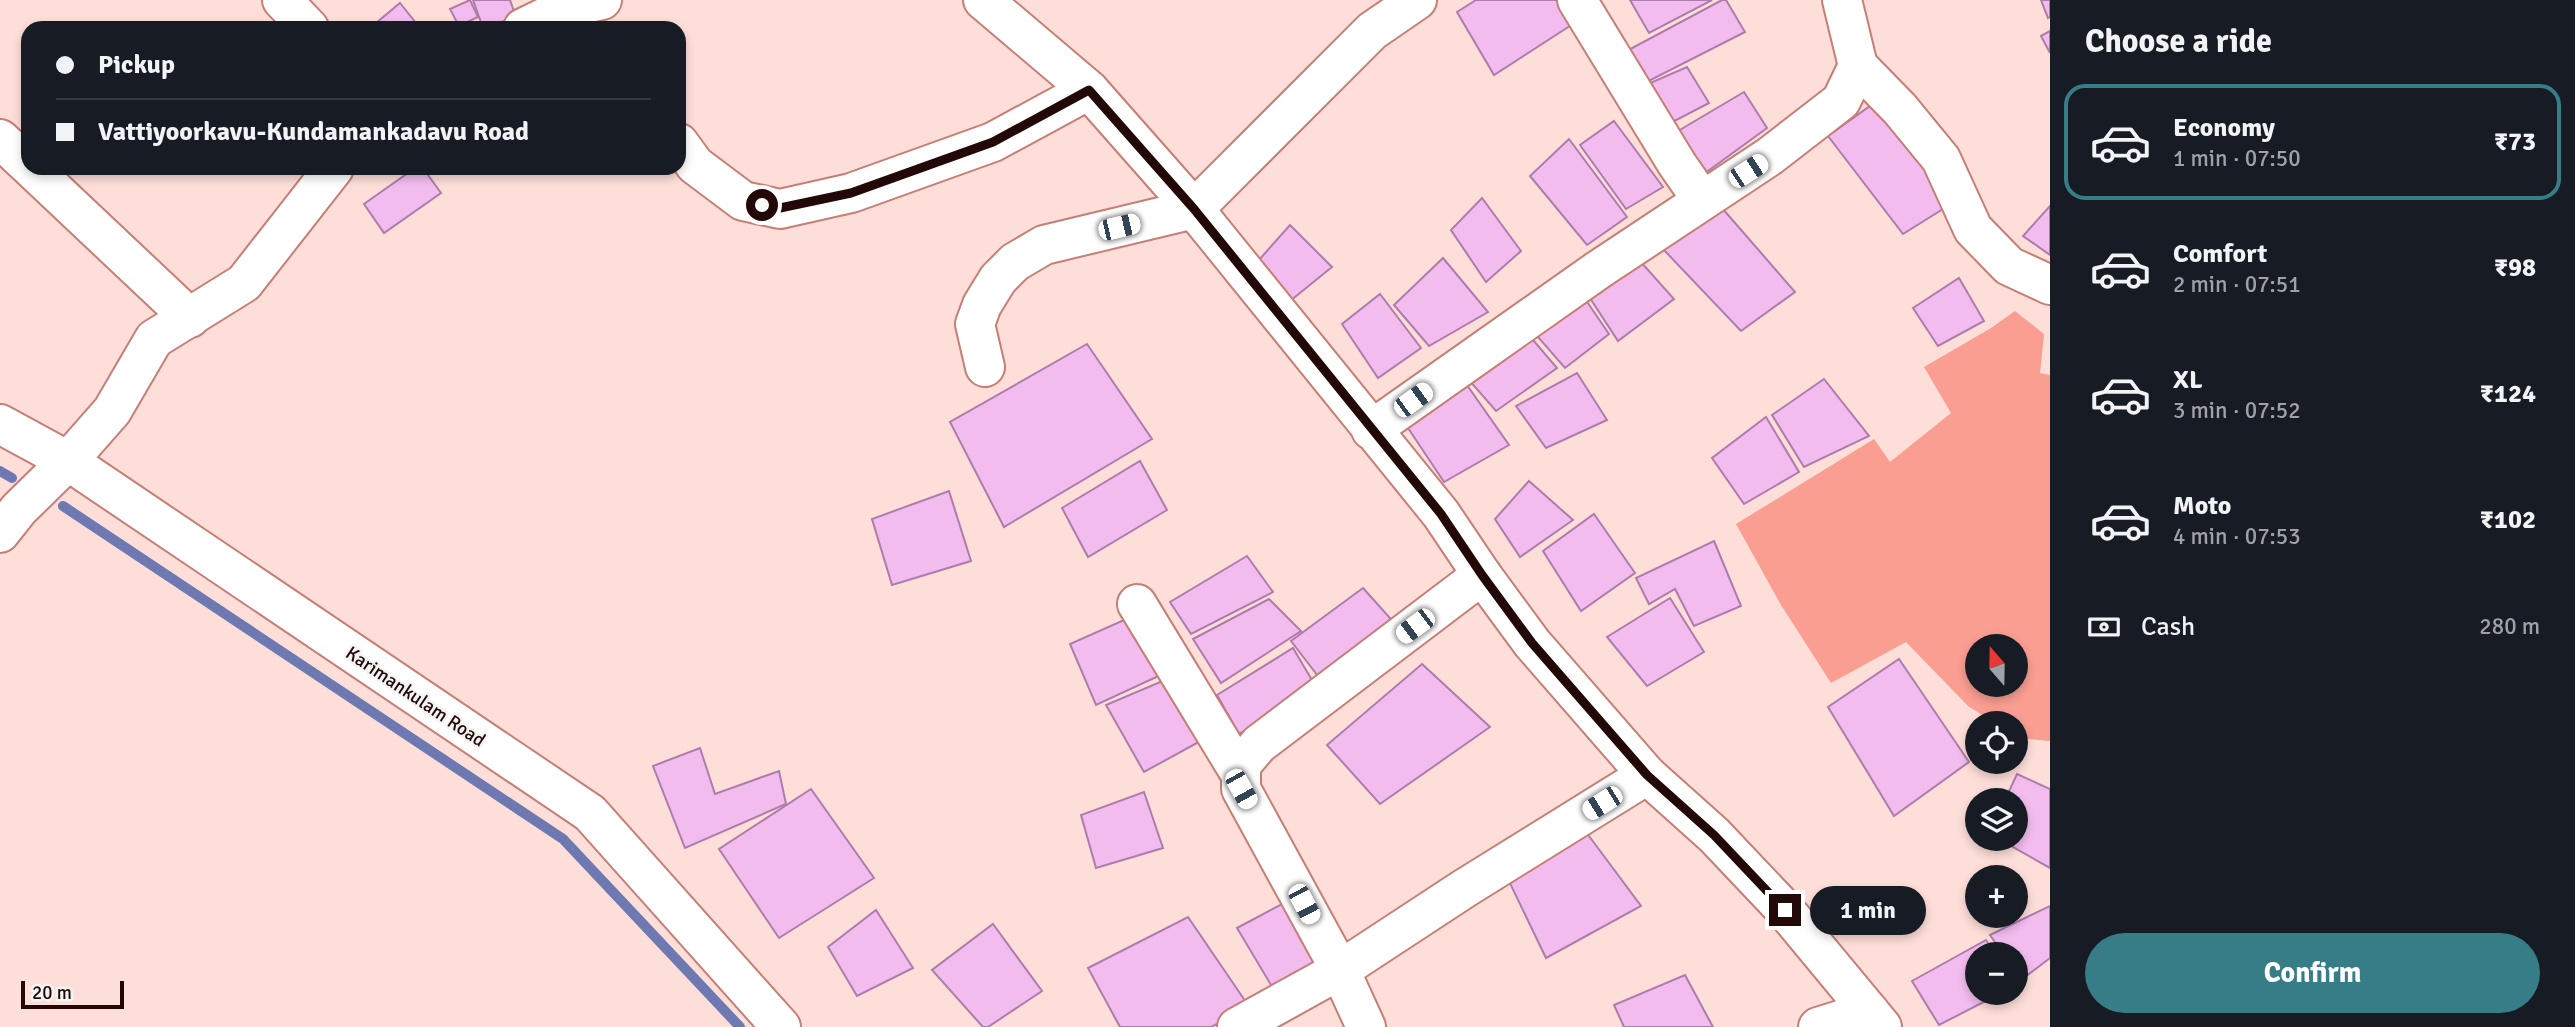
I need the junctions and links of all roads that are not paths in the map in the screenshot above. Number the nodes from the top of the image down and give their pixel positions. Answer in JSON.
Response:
{"nodes":[{"id":1,"x":282,"y":0,"type":"edge"},
{"id":2,"x":983,"y":0,"type":"edge"},
{"id":3,"x":1417,"y":0,"type":"edge"},
{"id":4,"x":1577,"y":0,"type":"edge"},
{"id":5,"x":1842,"y":0,"type":"edge"},
{"id":6,"x":578,"y":9,"type":"edge"},
{"id":7,"x":302,"y":21,"type":"edge"},
{"id":8,"x":543,"y":21,"type":"edge"},
{"id":9,"x":1858,"y":66,"type":"junction"},
{"id":10,"x":1089,"y":90,"type":"junction"},
{"id":11,"x":0,"y":139,"type":"edge"},
{"id":12,"x":686,"y":153,"type":"edge"},
{"id":13,"x":21,"y":159,"type":"edge"},
{"id":14,"x":38,"y":175,"type":"edge"},
{"id":15,"x":329,"y":175,"type":"edge"},
{"id":16,"x":1702,"y":200,"type":"junction"},
{"id":17,"x":1194,"y":209,"type":"junction"},
{"id":18,"x":2050,"y":285,"type":"edge"},
{"id":19,"x":190,"y":318,"type":"junction"},
{"id":20,"x":985,"y":367,"type":"dead end"},
{"id":21,"x":0,"y":424,"type":"edge"},
{"id":22,"x":1371,"y":430,"type":"junction"},
{"id":23,"x":68,"y":461,"type":"junction"},
{"id":24,"x":0,"y":533,"type":"edge"},
{"id":25,"x":1482,"y":575,"type":"junction"},
{"id":26,"x":1137,"y":604,"type":"dead end"},
{"id":27,"x":1241,"y":775,"type":"junction"},
{"id":28,"x":1647,"y":775,"type":"junction"},
{"id":29,"x":1340,"y":970,"type":"junction"},
{"id":30,"x":1876,"y":1019,"type":"edge"},
{"id":31,"x":781,"y":1027,"type":"edge"},
{"id":32,"x":1237,"y":1027,"type":"edge"},
{"id":33,"x":1366,"y":1027,"type":"edge"},
{"id":34,"x":1818,"y":1027,"type":"edge"}],
"edges":[{"from":1,"to":7,"type":"street"},
{"from":2,"to":10,"type":"street"},
{"from":3,"to":17,"type":"street"},
{"from":4,"to":16,"type":"street"},
{"from":5,"to":9,"type":"street"},
{"from":6,"to":8,"type":"street"},
{"from":9,"to":16,"type":"street"},
{"from":9,"to":18,"type":"street"},
{"from":10,"to":12,"type":"street"},
{"from":10,"to":17,"type":"street"},
{"from":11,"to":13,"type":"street"},
{"from":14,"to":19,"type":"street"},
{"from":15,"to":19,"type":"street"},
{"from":16,"to":22,"type":"street"},
{"from":17,"to":20,"type":"street"},
{"from":17,"to":22,"type":"street"},
{"from":19,"to":23,"type":"street"},
{"from":21,"to":23,"type":"street","name":"Karimankulam Road"},
{"from":22,"to":25,"type":"street"},
{"from":23,"to":24,"type":"street"},
{"from":23,"to":31,"type":"street","name":"Karimankulam Road"},
{"from":25,"to":27,"type":"street"},
{"from":25,"to":28,"type":"street"},
{"from":26,"to":27,"type":"street"},
{"from":27,"to":29,"type":"street"},
{"from":28,"to":29,"type":"street"},
{"from":28,"to":30,"type":"street"},
{"from":29,"to":32,"type":"street"},
{"from":29,"to":33,"type":"street"},
{"from":30,"to":34,"type":"street"}]}
